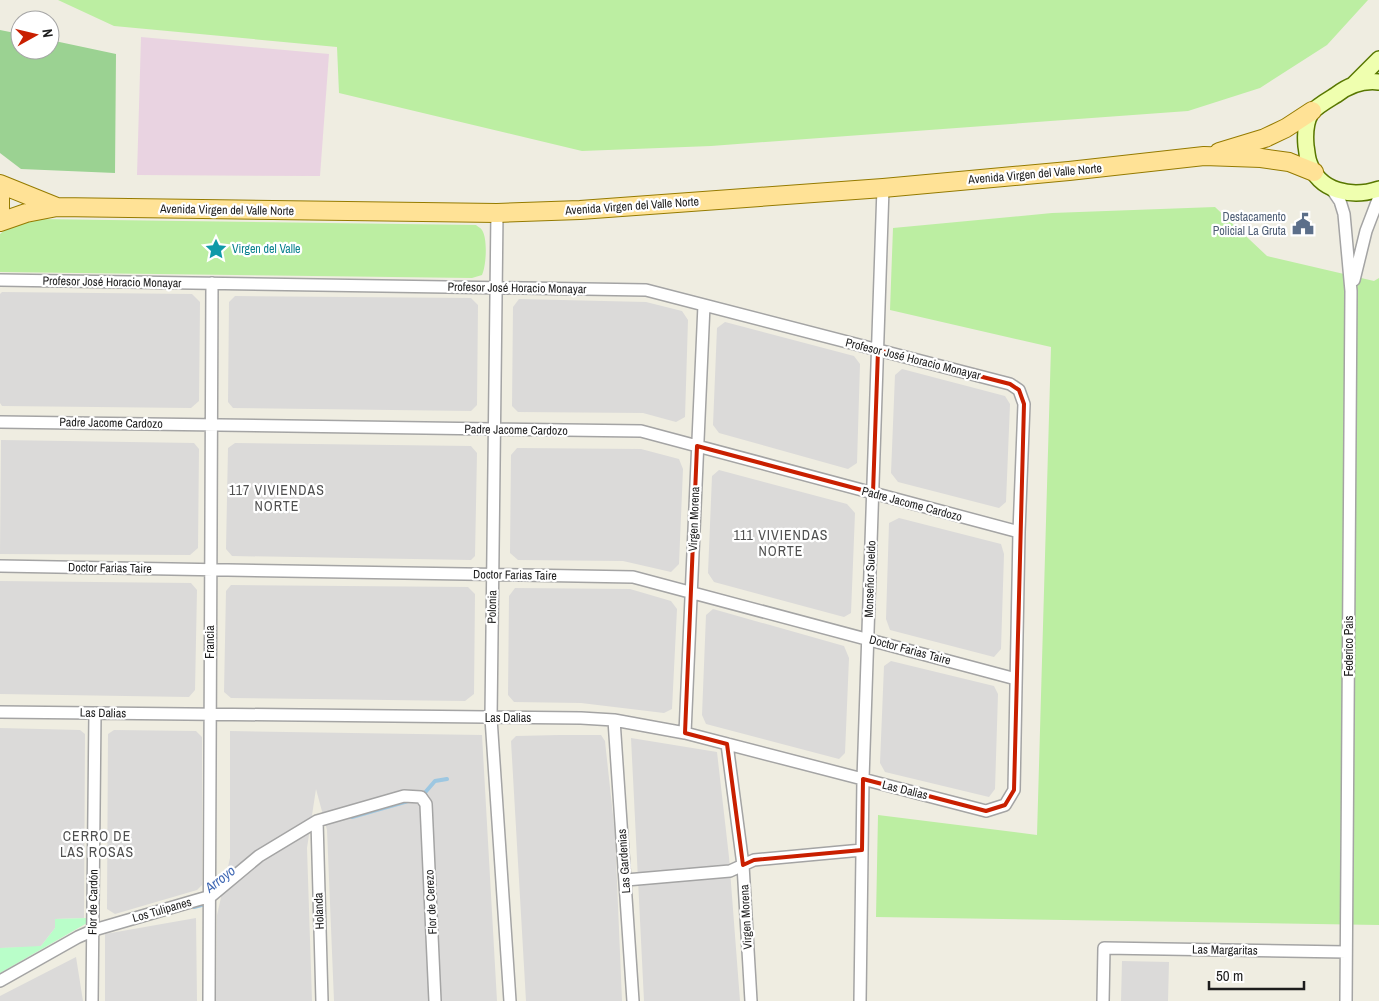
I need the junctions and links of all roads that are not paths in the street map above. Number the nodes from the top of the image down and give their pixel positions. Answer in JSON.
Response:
{"nodes":[{"id":1,"x":1379,"y":59,"type":"edge"},
{"id":2,"x":1379,"y":82,"type":"edge"},
{"id":3,"x":1353,"y":85,"type":"junction"},
{"id":4,"x":1312,"y":111,"type":"junction"},
{"id":5,"x":1204,"y":156,"type":"junction"},
{"id":6,"x":1314,"y":172,"type":"junction"},
{"id":7,"x":0,"y":184,"type":"edge"},
{"id":8,"x":883,"y":188,"type":"junction"},
{"id":9,"x":1331,"y":188,"type":"junction"},
{"id":10,"x":1379,"y":189,"type":"edge"},
{"id":11,"x":0,"y":195,"type":"edge"},
{"id":12,"x":1379,"y":197,"type":"edge"},
{"id":13,"x":57,"y":207,"type":"junction"},
{"id":14,"x":0,"y":210,"type":"edge"},
{"id":15,"x":497,"y":213,"type":"junction"},
{"id":16,"x":0,"y":222,"type":"edge"},
{"id":17,"x":0,"y":280,"type":"edge"},
{"id":18,"x":212,"y":283,"type":"junction"},
{"id":19,"x":496,"y":288,"type":"junction"},
{"id":20,"x":1351,"y":291,"type":"junction"},
{"id":21,"x":704,"y":305,"type":"junction"},
{"id":22,"x":878,"y":350,"type":"junction"},
{"id":23,"x":0,"y":422,"type":"edge"},
{"id":24,"x":211,"y":425,"type":"junction"},
{"id":25,"x":494,"y":429,"type":"junction"},
{"id":26,"x":697,"y":446,"type":"junction"},
{"id":27,"x":873,"y":493,"type":"junction"},
{"id":28,"x":1019,"y":532,"type":"junction"},
{"id":29,"x":0,"y":566,"type":"edge"},
{"id":30,"x":210,"y":569,"type":"junction"},
{"id":31,"x":492,"y":574,"type":"junction"},
{"id":32,"x":691,"y":592,"type":"junction"},
{"id":33,"x":868,"y":639,"type":"junction"},
{"id":34,"x":1016,"y":678,"type":"junction"},
{"id":35,"x":0,"y":712,"type":"edge"},
{"id":36,"x":95,"y":713,"type":"junction"},
{"id":37,"x":210,"y":715,"type":"junction"},
{"id":38,"x":491,"y":718,"type":"junction"},
{"id":39,"x":614,"y":720,"type":"junction"},
{"id":40,"x":685,"y":733,"type":"junction"},
{"id":41,"x":727,"y":744,"type":"junction"},
{"id":42,"x":863,"y":779,"type":"junction"},
{"id":43,"x":426,"y":804,"type":"joint"},
{"id":44,"x":317,"y":821,"type":"junction"},
{"id":45,"x":862,"y":850,"type":"junction"},
{"id":46,"x":743,"y":865,"type":"junction"},
{"id":47,"x":626,"y":880,"type":"junction"},
{"id":48,"x":211,"y":896,"type":"junction"},
{"id":49,"x":94,"y":930,"type":"junction"},
{"id":50,"x":1346,"y":952,"type":"junction"},
{"id":51,"x":0,"y":981,"type":"edge"},
{"id":52,"x":92,"y":1001,"type":"edge"},
{"id":53,"x":210,"y":1001,"type":"edge"},
{"id":54,"x":322,"y":1001,"type":"edge"},
{"id":55,"x":435,"y":1001,"type":"edge"},
{"id":56,"x":510,"y":1001,"type":"edge"},
{"id":57,"x":633,"y":1001,"type":"edge"},
{"id":58,"x":751,"y":1001,"type":"edge"},
{"id":59,"x":860,"y":1001,"type":"edge"},
{"id":60,"x":1103,"y":1001,"type":"edge"},
{"id":61,"x":1346,"y":1001,"type":"edge"}],
"edges":[{"from":1,"to":3,"type":"main road"},
{"from":2,"to":3,"type":"main road"},
{"from":3,"to":4,"type":"main road"},
{"from":4,"to":5,"type":"main road","name":"Avenida Virgen del Valle Norte"},
{"from":4,"to":6,"type":"main road"},
{"from":5,"to":6,"type":"main road","name":"Avenida Virgen del Valle Norte"},
{"from":5,"to":8,"type":"main road","name":"Avenida Virgen del Valle Norte"},
{"from":6,"to":9,"type":"main road"},
{"from":7,"to":13,"type":"main road","name":"Avenida Virgen del Valle Norte"},
{"from":8,"to":15,"type":"main road","name":"Avenida Virgen del Valle Norte"},
{"from":8,"to":22,"type":"street","name":"Monseñor Sueldo"},
{"from":9,"to":10,"type":"main road"},
{"from":9,"to":20,"type":"street","name":"Federico Pais"},
{"from":11,"to":14,"type":"main road"},
{"from":12,"to":20,"type":"street","name":"Federico Pais"},
{"from":13,"to":15,"type":"main road","name":"Avenida Virgen del Valle Norte"},
{"from":13,"to":16,"type":"main road","name":"Avenida Virgen del Valle Norte"},
{"from":15,"to":19,"type":"street","name":"Polonia"},
{"from":17,"to":18,"type":"street","name":"Profesor José Horacio Monayar"},
{"from":18,"to":19,"type":"street","name":"Profesor José Horacio Monayar"},
{"from":18,"to":24,"type":"street","name":"Francia"},
{"from":19,"to":21,"type":"street","name":"Profesor José Horacio Monayar"},
{"from":19,"to":25,"type":"street","name":"Polonia"},
{"from":20,"to":50,"type":"street","name":"Federico Pais"},
{"from":21,"to":22,"type":"street","name":"Profesor José Horacio Monayar"},
{"from":21,"to":26,"type":"street","name":"Virgen Morena"},
{"from":22,"to":27,"type":"street","name":"Monseñor Sueldo"},
{"from":22,"to":28,"type":"street","name":"Profesor José Horacio Monayar"},
{"from":23,"to":24,"type":"street","name":"Padre Jacome Cardozo"},
{"from":24,"to":25,"type":"street","name":"Padre Jacome Cardozo"},
{"from":24,"to":30,"type":"street","name":"Francia"},
{"from":25,"to":26,"type":"street","name":"Padre Jacome Cardozo"},
{"from":25,"to":31,"type":"street","name":"Polonia"},
{"from":26,"to":27,"type":"street","name":"Padre Jacome Cardozo"},
{"from":26,"to":32,"type":"street","name":"Virgen Morena"},
{"from":27,"to":28,"type":"street","name":"Padre Jacome Cardozo"},
{"from":27,"to":33,"type":"street","name":"Monseñor Sueldo"},
{"from":28,"to":34,"type":"street"},
{"from":29,"to":30,"type":"street","name":"Doctor Farias Taire"},
{"from":30,"to":31,"type":"street","name":"Doctor Farias Taire"},
{"from":30,"to":37,"type":"street","name":"Francia"},
{"from":31,"to":32,"type":"street","name":"Doctor Farias Taire"},
{"from":31,"to":38,"type":"street","name":"Polonia"},
{"from":32,"to":33,"type":"street","name":"Doctor Farias Taire"},
{"from":32,"to":40,"type":"street","name":"Virgen Morena"},
{"from":33,"to":34,"type":"street","name":"Doctor Farias Taire"},
{"from":33,"to":42,"type":"street","name":"Monseñor Sueldo"},
{"from":34,"to":42,"type":"street","name":"Las Dalias"},
{"from":35,"to":36,"type":"street","name":"Las Dalias"},
{"from":36,"to":37,"type":"street","name":"Las Dalias"},
{"from":36,"to":49,"type":"street","name":"Flor de Cardón"},
{"from":37,"to":38,"type":"street","name":"Las Dalias"},
{"from":37,"to":48,"type":"street","name":"Francia"},
{"from":38,"to":39,"type":"street","name":"Las Dalias"},
{"from":38,"to":56,"type":"street","name":"Polonia"},
{"from":39,"to":40,"type":"street","name":"Las Dalias"},
{"from":39,"to":47,"type":"street","name":"Las Gardenias"},
{"from":40,"to":41,"type":"street","name":"Las Dalias"},
{"from":41,"to":42,"type":"street","name":"Las Dalias"},
{"from":41,"to":46,"type":"street","name":"Virgen Morena"},
{"from":42,"to":45,"type":"street","name":"Monseñor Sueldo"},
{"from":43,"to":44,"type":"street","name":"Los Tulipanes"},
{"from":43,"to":55,"type":"street","name":"Flor de Cerezo"},
{"from":44,"to":48,"type":"street","name":"Los Tulipanes"},
{"from":44,"to":54,"type":"street","name":"Holanda"},
{"from":45,"to":46,"type":"street"},
{"from":45,"to":59,"type":"street","name":"Monseñor Sueldo"},
{"from":46,"to":47,"type":"street"},
{"from":46,"to":58,"type":"street","name":"Virgen Morena"},
{"from":47,"to":57,"type":"street","name":"Las Gardenias"},
{"from":48,"to":49,"type":"street","name":"Los Tulipanes"},
{"from":48,"to":53,"type":"street","name":"Francia"},
{"from":49,"to":51,"type":"street","name":"Los Tulipanes"},
{"from":49,"to":52,"type":"street","name":"Flor de Cardón"},
{"from":50,"to":60,"type":"street","name":"Las Margaritas"},
{"from":50,"to":61,"type":"street","name":"Federico Pais"}]}
